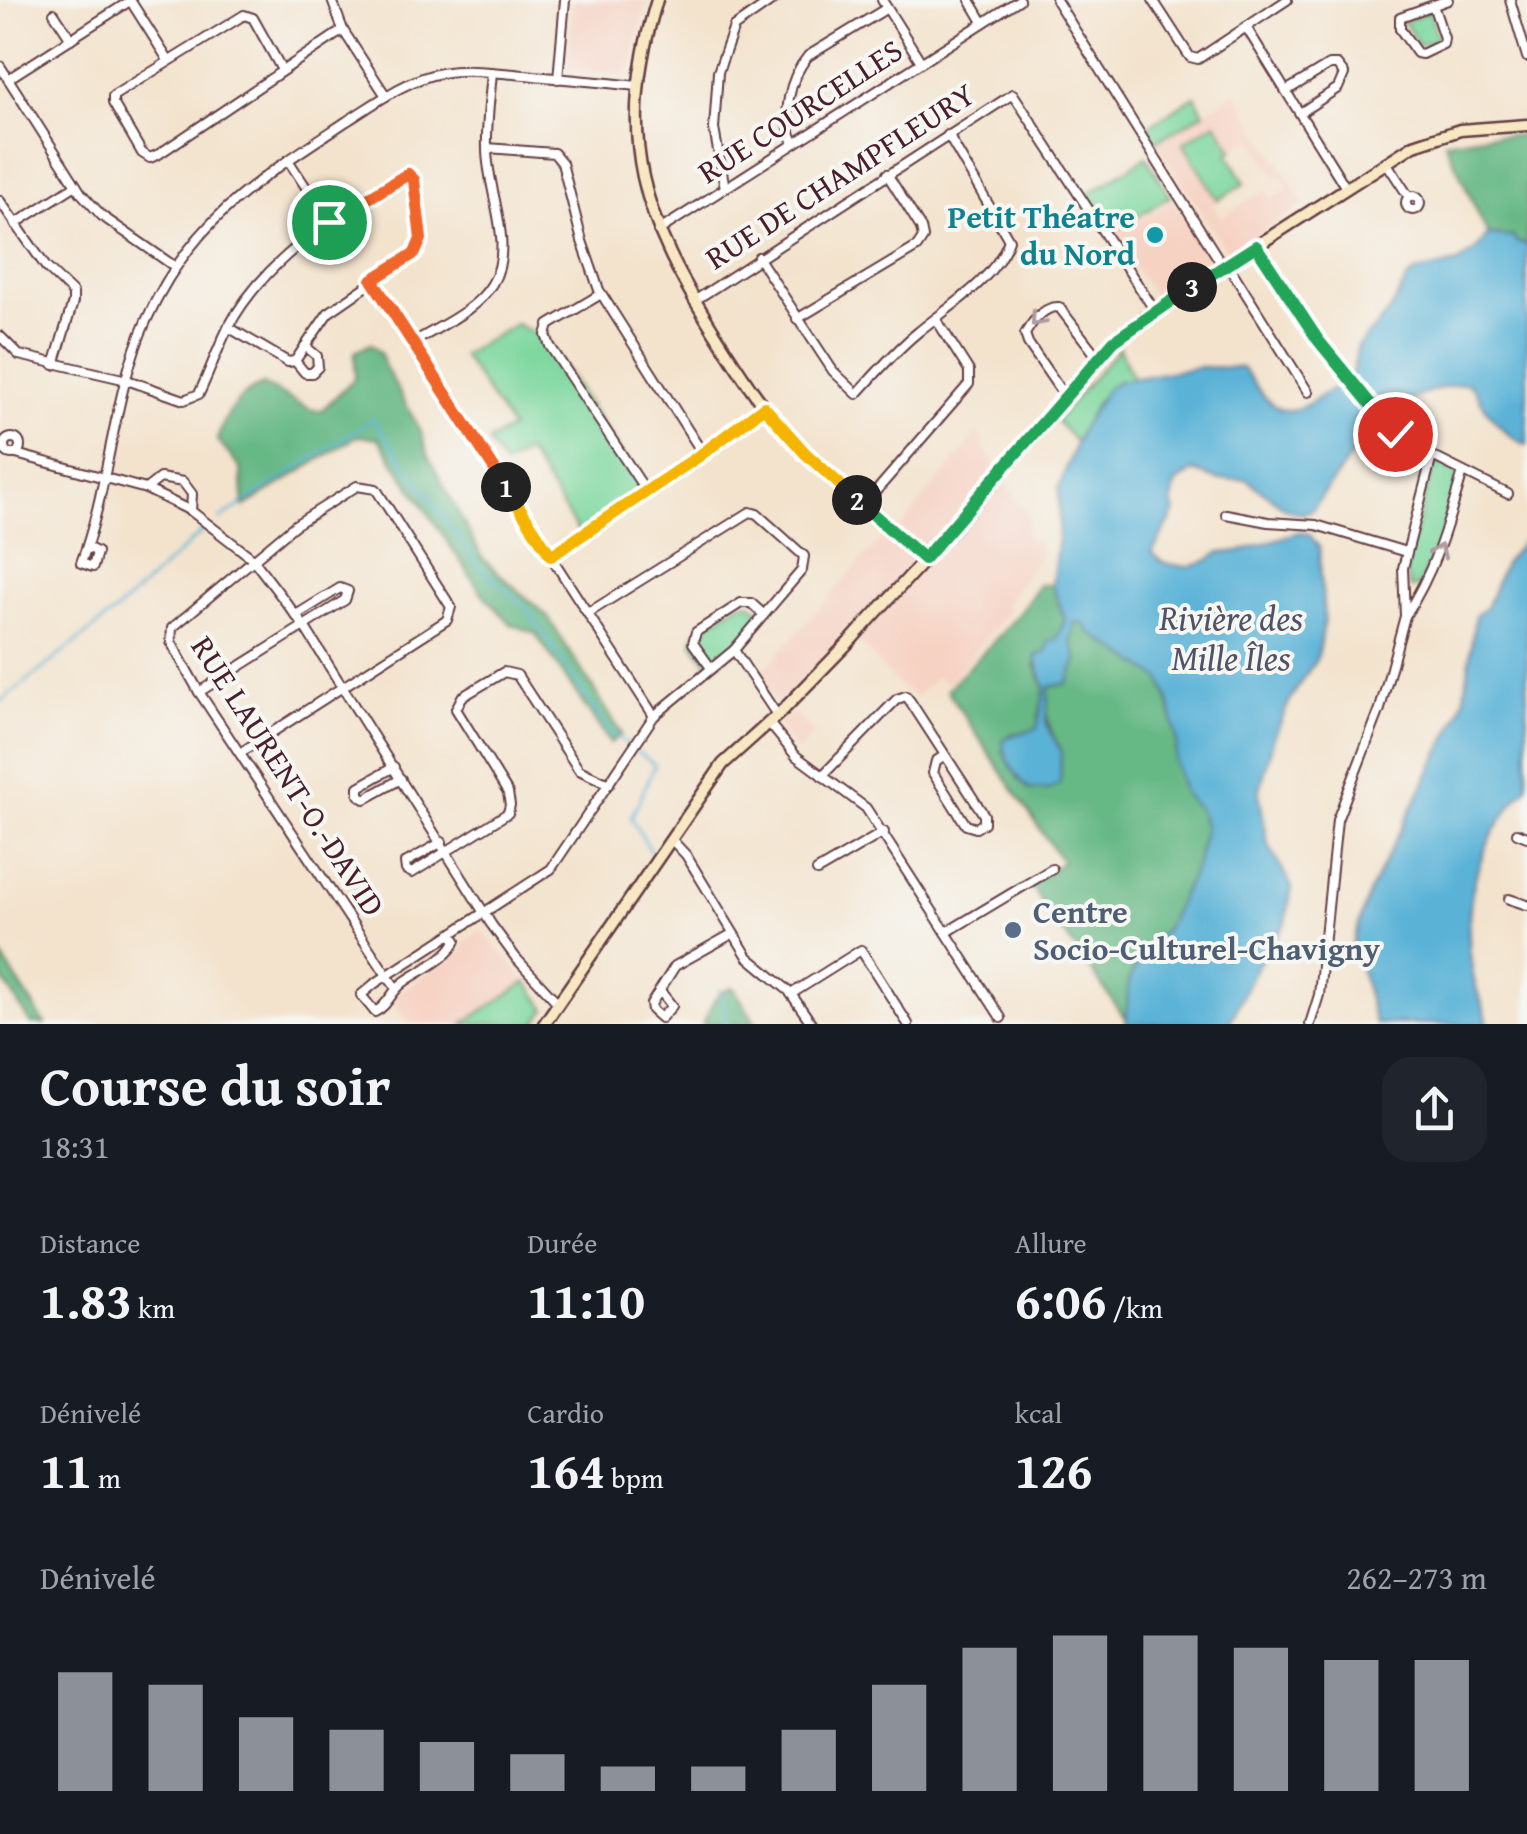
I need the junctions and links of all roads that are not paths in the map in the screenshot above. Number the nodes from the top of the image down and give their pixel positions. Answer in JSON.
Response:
{"nodes":[{"id":1,"x":130,"y":0,"type":"edge"},
{"id":2,"x":332,"y":0,"type":"edge"},
{"id":3,"x":566,"y":0,"type":"edge"},
{"id":4,"x":658,"y":0,"type":"edge"},
{"id":5,"x":773,"y":0,"type":"edge"},
{"id":6,"x":970,"y":0,"type":"edge"},
{"id":7,"x":1018,"y":0,"type":"edge"},
{"id":8,"x":1056,"y":0,"type":"edge"},
{"id":9,"x":1153,"y":0,"type":"edge"},
{"id":10,"x":1287,"y":0,"type":"edge"},
{"id":11,"x":1448,"y":0,"type":"edge"},
{"id":12,"x":1510,"y":0,"type":"edge"},
{"id":13,"x":885,"y":4,"type":"edge"},
{"id":14,"x":1432,"y":5,"type":"junction"},
{"id":15,"x":54,"y":13,"type":"dead end"},
{"id":16,"x":983,"y":22,"type":"junction"},
{"id":17,"x":1246,"y":26,"type":"junction"},
{"id":18,"x":344,"y":30,"type":"junction"},
{"id":19,"x":71,"y":39,"type":"junction"},
{"id":20,"x":1527,"y":57,"type":"edge"},
{"id":21,"x":168,"y":60,"type":"junction"},
{"id":22,"x":921,"y":62,"type":"junction"},
{"id":23,"x":0,"y":66,"type":"edge"},
{"id":24,"x":282,"y":70,"type":"junction"},
{"id":25,"x":492,"y":72,"type":"junction"},
{"id":26,"x":558,"y":78,"type":"junction"},
{"id":27,"x":8,"y":79,"type":"junction"},
{"id":28,"x":638,"y":86,"type":"junction"},
{"id":29,"x":1286,"y":91,"type":"junction"},
{"id":30,"x":386,"y":96,"type":"junction"},
{"id":31,"x":1300,"y":113,"type":"junction"},
{"id":32,"x":1527,"y":126,"type":"edge"},
{"id":33,"x":948,"y":135,"type":"junction"},
{"id":34,"x":794,"y":143,"type":"junction"},
{"id":35,"x":486,"y":148,"type":"junction"},
{"id":36,"x":288,"y":160,"type":"junction"},
{"id":37,"x":1386,"y":162,"type":"junction"},
{"id":38,"x":887,"y":174,"type":"junction"},
{"id":39,"x":76,"y":185,"type":"junction"},
{"id":40,"x":725,"y":188,"type":"junction"},
{"id":41,"x":1346,"y":188,"type":"junction"},
{"id":42,"x":1409,"y":197,"type":"dead end"},
{"id":43,"x":0,"y":201,"type":"edge"},
{"id":44,"x":329,"y":222,"type":"junction"},
{"id":45,"x":15,"y":224,"type":"junction"},
{"id":46,"x":658,"y":231,"type":"junction"},
{"id":47,"x":1256,"y":246,"type":"junction"},
{"id":48,"x":758,"y":257,"type":"junction"},
{"id":49,"x":174,"y":266,"type":"junction"},
{"id":50,"x":1226,"y":266,"type":"junction"},
{"id":51,"x":372,"y":280,"type":"junction"},
{"id":52,"x":601,"y":294,"type":"junction"},
{"id":53,"x":694,"y":301,"type":"junction"},
{"id":54,"x":1155,"y":311,"type":"junction"},
{"id":55,"x":797,"y":319,"type":"junction"},
{"id":56,"x":936,"y":319,"type":"junction"},
{"id":57,"x":228,"y":327,"type":"junction"},
{"id":58,"x":0,"y":336,"type":"edge"},
{"id":59,"x":412,"y":342,"type":"junction"},
{"id":60,"x":305,"y":346,"type":"junction"},
{"id":61,"x":1099,"y":358,"type":"junction"},
{"id":62,"x":295,"y":361,"type":"junction"},
{"id":63,"x":54,"y":364,"type":"junction"},
{"id":64,"x":127,"y":380,"type":"junction"},
{"id":65,"x":1308,"y":392,"type":"dead end"},
{"id":66,"x":1065,"y":396,"type":"junction"},
{"id":67,"x":764,"y":407,"type":"junction"},
{"id":68,"x":16,"y":454,"type":"dead end"},
{"id":69,"x":702,"y":454,"type":"junction"},
{"id":70,"x":1432,"y":456,"type":"junction"},
{"id":71,"x":1464,"y":472,"type":"junction"},
{"id":72,"x":105,"y":478,"type":"junction"},
{"id":73,"x":146,"y":489,"type":"junction"},
{"id":74,"x":646,"y":492,"type":"junction"},
{"id":75,"x":1508,"y":494,"type":"dead end"},
{"id":76,"x":864,"y":505,"type":"junction"},
{"id":77,"x":190,"y":511,"type":"junction"},
{"id":78,"x":1226,"y":514,"type":"dead end"},
{"id":79,"x":87,"y":548,"type":"dead end"},
{"id":80,"x":1406,"y":552,"type":"junction"},
{"id":81,"x":551,"y":556,"type":"junction"},
{"id":82,"x":252,"y":558,"type":"junction"},
{"id":83,"x":924,"y":559,"type":"junction"},
{"id":84,"x":1403,"y":586,"type":"junction"},
{"id":85,"x":1422,"y":591,"type":"junction"},
{"id":86,"x":588,"y":613,"type":"junction"},
{"id":87,"x":763,"y":614,"type":"junction"},
{"id":88,"x":296,"y":615,"type":"junction"},
{"id":89,"x":1405,"y":616,"type":"junction"},
{"id":90,"x":304,"y":626,"type":"junction"},
{"id":91,"x":734,"y":650,"type":"junction"},
{"id":92,"x":711,"y":668,"type":"junction"},
{"id":93,"x":344,"y":689,"type":"junction"},
{"id":94,"x":200,"y":692,"type":"junction"},
{"id":95,"x":654,"y":716,"type":"junction"},
{"id":96,"x":773,"y":719,"type":"junction"},
{"id":97,"x":240,"y":753,"type":"junction"},
{"id":98,"x":946,"y":756,"type":"junction"},
{"id":99,"x":394,"y":767,"type":"junction"},
{"id":100,"x":822,"y":776,"type":"junction"},
{"id":101,"x":401,"y":779,"type":"junction"},
{"id":102,"x":609,"y":784,"type":"junction"},
{"id":103,"x":884,"y":832,"type":"junction"},
{"id":104,"x":1517,"y":833,"type":"dead end"},
{"id":105,"x":1527,"y":836,"type":"edge"},
{"id":106,"x":671,"y":839,"type":"junction"},
{"id":107,"x":442,"y":842,"type":"junction"},
{"id":108,"x":448,"y":852,"type":"junction"},
{"id":109,"x":1052,"y":869,"type":"dead end"},
{"id":110,"x":817,"y":872,"type":"dead end"},
{"id":111,"x":1509,"y":899,"type":"dead end"},
{"id":112,"x":1527,"y":905,"type":"edge"},
{"id":113,"x":485,"y":914,"type":"junction"},
{"id":114,"x":947,"y":932,"type":"junction"},
{"id":115,"x":732,"y":934,"type":"junction"},
{"id":116,"x":450,"y":935,"type":"junction"},
{"id":117,"x":388,"y":977,"type":"junction"},
{"id":118,"x":396,"y":988,"type":"junction"},
{"id":119,"x":661,"y":992,"type":"dead end"},
{"id":120,"x":791,"y":994,"type":"junction"},
{"id":121,"x":558,"y":1003,"type":"junction"},
{"id":122,"x":1001,"y":1018,"type":"dead end"},
{"id":123,"x":544,"y":1024,"type":"edge"},
{"id":124,"x":812,"y":1024,"type":"edge"},
{"id":125,"x":908,"y":1024,"type":"edge"},
{"id":126,"x":1310,"y":1024,"type":"edge"}],
"edges":[{"from":1,"to":19,"type":"street"},
{"from":1,"to":21,"type":"street"},
{"from":2,"to":18,"type":"street"},
{"from":3,"to":26,"type":"street"},
{"from":4,"to":28,"type":"main road"},
{"from":5,"to":40,"type":"street"},
{"from":6,"to":16,"type":"street"},
{"from":7,"to":16,"type":"street","name":"RUE COURCELLES"},
{"from":8,"to":50,"type":"street"},
{"from":9,"to":17,"type":"street"},
{"from":10,"to":17,"type":"street"},
{"from":11,"to":14,"type":"street"},
{"from":12,"to":20,"type":"street"},
{"from":13,"to":22,"type":"street"},
{"from":13,"to":34,"type":"street"},
{"from":14,"to":14,"type":"street"},
{"from":15,"to":19,"type":"street"},
{"from":16,"to":22,"type":"street","name":"RUE COURCELLES"},
{"from":17,"to":29,"type":"street"},
{"from":18,"to":24,"type":"street"},
{"from":18,"to":30,"type":"street"},
{"from":19,"to":27,"type":"street"},
{"from":21,"to":24,"type":"street"},
{"from":21,"to":24,"type":"street"},
{"from":22,"to":34,"type":"street","name":"RUE COURCELLES"},
{"from":23,"to":27,"type":"street"},
{"from":25,"to":26,"type":"street"},
{"from":25,"to":30,"type":"street"},
{"from":25,"to":35,"type":"street"},
{"from":26,"to":28,"type":"street"},
{"from":27,"to":39,"type":"street"},
{"from":28,"to":46,"type":"main road"},
{"from":29,"to":31,"type":"street"},
{"from":29,"to":31,"type":"street"},
{"from":30,"to":36,"type":"street"},
{"from":31,"to":41,"type":"street"},
{"from":32,"to":37,"type":"main road"},
{"from":33,"to":38,"type":"street","name":"RUE DE CHAMPFLEURY"},
{"from":33,"to":54,"type":"street","name":"RUE DE CHAMPFLEURY"},
{"from":33,"to":56,"type":"street"},
{"from":34,"to":40,"type":"street","name":"RUE COURCELLES"},
{"from":35,"to":52,"type":"street"},
{"from":35,"to":59,"type":"street"},
{"from":36,"to":44,"type":"street"},
{"from":36,"to":49,"type":"street"},
{"from":37,"to":41,"type":"main road"},
{"from":37,"to":42,"type":"street"},
{"from":38,"to":48,"type":"street","name":"RUE DE CHAMPFLEURY"},
{"from":38,"to":55,"type":"street"},
{"from":39,"to":45,"type":"street"},
{"from":39,"to":49,"type":"street"},
{"from":40,"to":46,"type":"street","name":"RUE COURCELLES"},
{"from":41,"to":47,"type":"main road"},
{"from":43,"to":45,"type":"street"},
{"from":44,"to":51,"type":"street"},
{"from":44,"to":57,"type":"street"},
{"from":45,"to":63,"type":"street"},
{"from":46,"to":53,"type":"main road"},
{"from":47,"to":50,"type":"main road"},
{"from":47,"to":70,"type":"street"},
{"from":48,"to":53,"type":"street","name":"RUE DE CHAMPFLEURY"},
{"from":48,"to":55,"type":"street"},
{"from":49,"to":64,"type":"street"},
{"from":50,"to":54,"type":"main road"},
{"from":50,"to":65,"type":"street"},
{"from":51,"to":59,"type":"street"},
{"from":51,"to":60,"type":"street"},
{"from":52,"to":69,"type":"street"},
{"from":52,"to":74,"type":"street"},
{"from":53,"to":67,"type":"main road"},
{"from":54,"to":61,"type":"main road"},
{"from":55,"to":56,"type":"street"},
{"from":56,"to":76,"type":"street"},
{"from":57,"to":62,"type":"street"},
{"from":57,"to":64,"type":"street"},
{"from":58,"to":63,"type":"street"},
{"from":59,"to":81,"type":"street"},
{"from":60,"to":62,"type":"street"},
{"from":60,"to":62,"type":"street"},
{"from":61,"to":66,"type":"main road"},
{"from":61,"to":66,"type":"street","one_way":true},
{"from":63,"to":64,"type":"street"},
{"from":64,"to":72,"type":"street"},
{"from":66,"to":83,"type":"main road"},
{"from":67,"to":69,"type":"street"},
{"from":67,"to":76,"type":"main road"},
{"from":68,"to":72,"type":"street"},
{"from":69,"to":74,"type":"street"},
{"from":70,"to":71,"type":"street"},
{"from":70,"to":80,"type":"street"},
{"from":71,"to":75,"type":"street"},
{"from":85,"to":71,"type":"street","one_way":true},
{"from":72,"to":73,"type":"street"},
{"from":72,"to":79,"type":"street"},
{"from":73,"to":77,"type":"street"},
{"from":73,"to":77,"type":"street"},
{"from":74,"to":81,"type":"street"},
{"from":76,"to":83,"type":"main road"},
{"from":77,"to":82,"type":"street"},
{"from":78,"to":80,"type":"street"},
{"from":80,"to":84,"type":"street"},
{"from":81,"to":86,"type":"street"},
{"from":82,"to":88,"type":"street"},
{"from":82,"to":93,"type":"street"},
{"from":82,"to":94,"type":"street","name":"RUE LAURENT-O.-DAVID"},
{"from":83,"to":96,"type":"main road"},
{"from":84,"to":85,"type":"street"},
{"from":84,"to":89,"type":"street"},
{"from":85,"to":89,"type":"street"},
{"from":86,"to":87,"type":"street"},
{"from":86,"to":95,"type":"street"},
{"from":87,"to":91,"type":"street"},
{"from":87,"to":92,"type":"street"},
{"from":88,"to":90,"type":"street"},
{"from":88,"to":90,"type":"street"},
{"from":89,"to":126,"type":"street"},
{"from":90,"to":93,"type":"street"},
{"from":90,"to":94,"type":"street"},
{"from":91,"to":92,"type":"street"},
{"from":91,"to":96,"type":"street"},
{"from":92,"to":95,"type":"street"},
{"from":93,"to":97,"type":"street"},
{"from":93,"to":99,"type":"street"},
{"from":94,"to":97,"type":"street","name":"RUE LAURENT-O.-DAVID"},
{"from":95,"to":102,"type":"street"},
{"from":96,"to":100,"type":"street"},
{"from":96,"to":106,"type":"main road"},
{"from":97,"to":117,"type":"street","name":"RUE LAURENT-O.-DAVID"},
{"from":98,"to":98,"type":"street"},
{"from":98,"to":100,"type":"street"},
{"from":99,"to":101,"type":"street"},
{"from":99,"to":101,"type":"street"},
{"from":100,"to":103,"type":"street"},
{"from":101,"to":107,"type":"street"},
{"from":102,"to":108,"type":"street"},
{"from":102,"to":113,"type":"street"},
{"from":103,"to":110,"type":"street"},
{"from":103,"to":114,"type":"street"},
{"from":104,"to":105,"type":"street"},
{"from":106,"to":115,"type":"street"},
{"from":106,"to":121,"type":"main road"},
{"from":107,"to":108,"type":"street"},
{"from":107,"to":108,"type":"street"},
{"from":108,"to":113,"type":"street"},
{"from":109,"to":114,"type":"street"},
{"from":111,"to":112,"type":"street"},
{"from":113,"to":116,"type":"street"},
{"from":113,"to":121,"type":"street"},
{"from":114,"to":122,"type":"street"},
{"from":115,"to":119,"type":"street"},
{"from":115,"to":120,"type":"street"},
{"from":116,"to":117,"type":"street"},
{"from":116,"to":118,"type":"street"},
{"from":117,"to":118,"type":"street","name":"RUE LAURENT-O.-DAVID"},
{"from":117,"to":118,"type":"street"},
{"from":120,"to":124,"type":"street"},
{"from":120,"to":125,"type":"street"},
{"from":121,"to":123,"type":"main road"}]}
